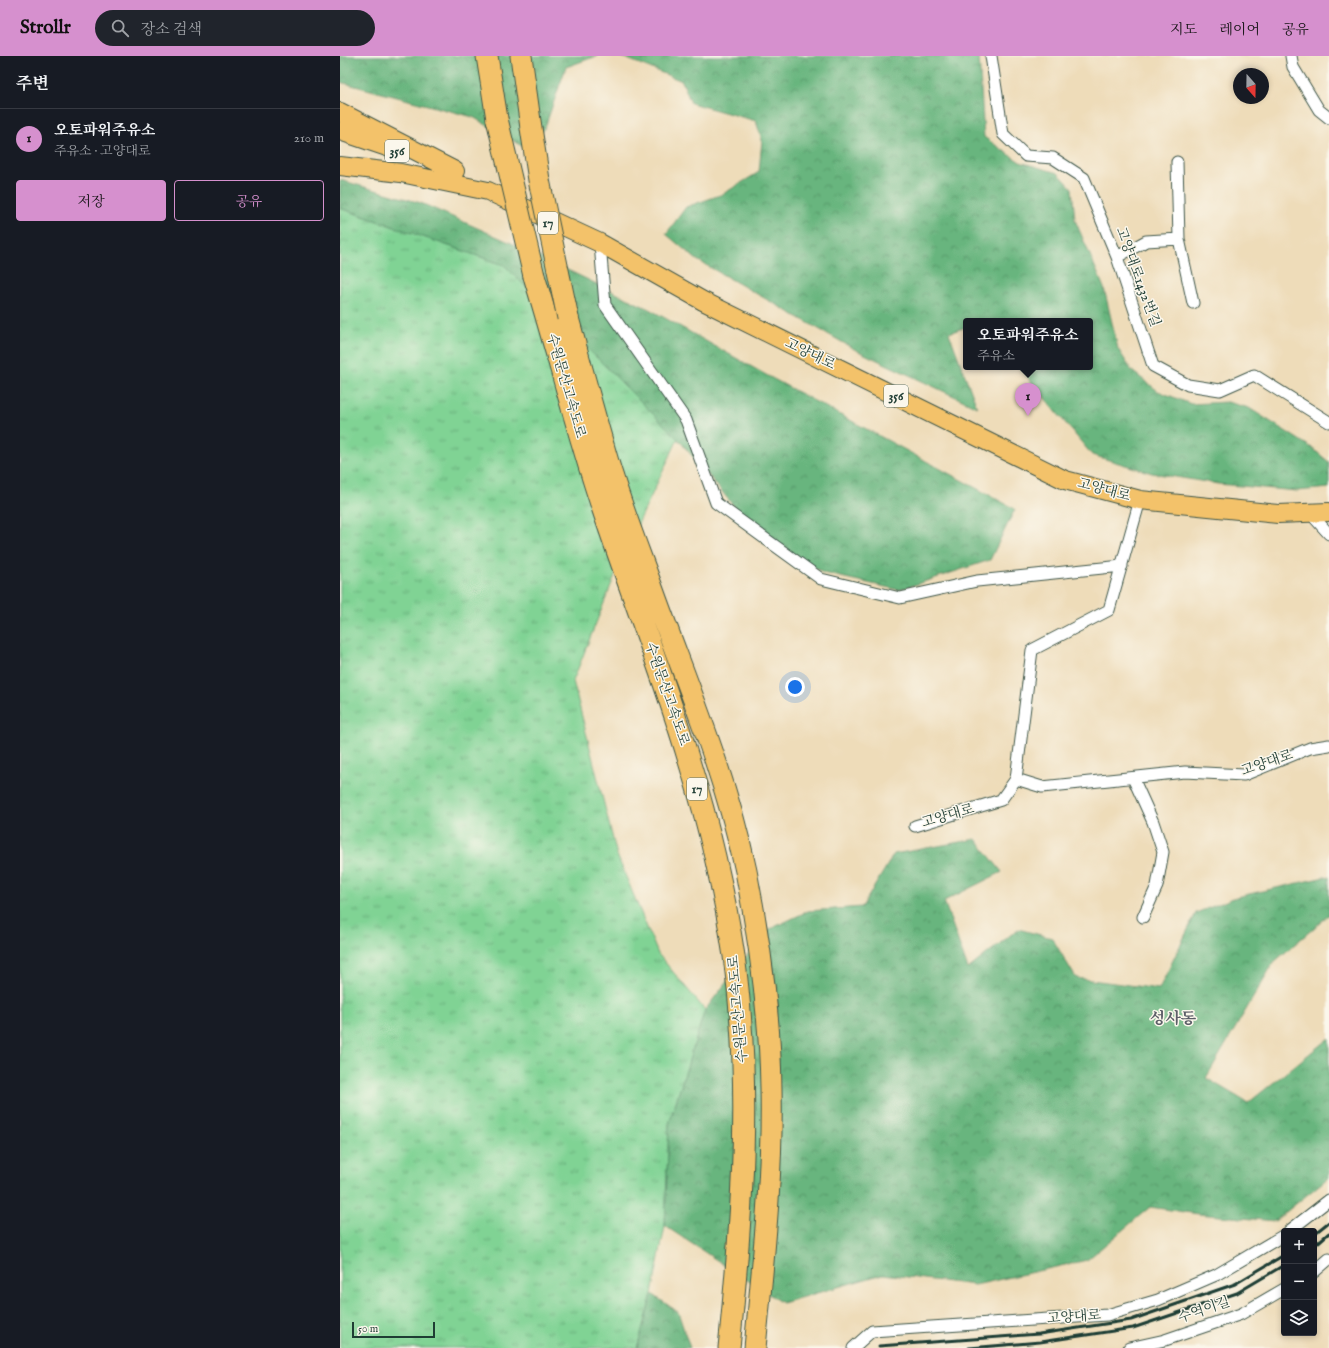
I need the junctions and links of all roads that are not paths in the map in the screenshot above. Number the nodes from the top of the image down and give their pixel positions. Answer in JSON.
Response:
{"nodes":[{"id":1,"x":487,"y":56,"type":"edge"},
{"id":2,"x":521,"y":56,"type":"edge"},
{"id":3,"x":991,"y":56,"type":"edge"},
{"id":4,"x":1291,"y":56,"type":"edge"},
{"id":5,"x":340,"y":112,"type":"edge"},
{"id":6,"x":1329,"y":118,"type":"edge"},
{"id":7,"x":340,"y":131,"type":"edge"},
{"id":8,"x":1177,"y":162,"type":"dead end"},
{"id":9,"x":340,"y":166,"type":"edge"},
{"id":10,"x":1179,"y":238,"type":"junction"},
{"id":11,"x":600,"y":243,"type":"junction"},
{"id":12,"x":1118,"y":258,"type":"junction"},
{"id":13,"x":1193,"y":303,"type":"dead end"},
{"id":14,"x":1329,"y":422,"type":"edge"},
{"id":15,"x":1140,"y":500,"type":"junction"},
{"id":16,"x":1329,"y":512,"type":"edge"},
{"id":17,"x":1310,"y":513,"type":"junction"},
{"id":18,"x":1329,"y":534,"type":"edge"},
{"id":19,"x":1122,"y":566,"type":"junction"},
{"id":20,"x":1329,"y":745,"type":"edge"},
{"id":21,"x":1133,"y":778,"type":"junction"},
{"id":22,"x":1016,"y":779,"type":"junction"},
{"id":23,"x":915,"y":826,"type":"dead end"},
{"id":24,"x":1143,"y":917,"type":"dead end"},
{"id":25,"x":1329,"y":1200,"type":"edge"},
{"id":26,"x":1294,"y":1228,"type":"edge"},
{"id":27,"x":1281,"y":1237,"type":"edge"},
{"id":28,"x":1329,"y":1259,"type":"edge"},
{"id":29,"x":1317,"y":1269,"type":"edge"},
{"id":30,"x":1281,"y":1291,"type":"edge"},
{"id":31,"x":729,"y":1348,"type":"edge"},
{"id":32,"x":755,"y":1348,"type":"edge"},
{"id":33,"x":853,"y":1348,"type":"edge"},
{"id":34,"x":1129,"y":1348,"type":"edge"}],
"edges":[{"from":1,"to":31,"type":"highway","name":"수원문산고속도로","number":"17","bridge":true},
{"from":2,"to":32,"type":"highway","name":"수원문산고속도로","number":"17","bridge":true},
{"from":3,"to":12,"type":"street","name":"고양대로1432번길"},
{"from":4,"to":6,"type":"street"},
{"from":5,"to":7,"type":"main road","number":"356"},
{"from":8,"to":10,"type":"street"},
{"from":9,"to":11,"type":"main road","name":"고양대로","number":"356"},
{"from":10,"to":12,"type":"street"},
{"from":10,"to":13,"type":"street"},
{"from":11,"to":15,"type":"main road","name":"고양대로","number":"356"},
{"from":11,"to":19,"type":"street"},
{"from":12,"to":14,"type":"street","name":"고양대로1432번길"},
{"from":15,"to":17,"type":"main road","name":"고양대로","number":"356"},
{"from":15,"to":19,"type":"street","name":"고양대로"},
{"from":16,"to":17,"type":"main road","name":"고양대로","number":"356"},
{"from":17,"to":18,"type":"street"},
{"from":19,"to":22,"type":"street","name":"고양대로"},
{"from":20,"to":21,"type":"street","name":"고양대로"},
{"from":21,"to":22,"type":"street","name":"고양대로"},
{"from":21,"to":24,"type":"street"},
{"from":22,"to":23,"type":"street","name":"고양대로"},
{"from":25,"to":26,"type":"street"},
{"from":27,"to":33,"type":"street","name":"고양대로"},
{"from":28,"to":29,"type":"street"},
{"from":30,"to":34,"type":"street","name":"수역이길"}]}
